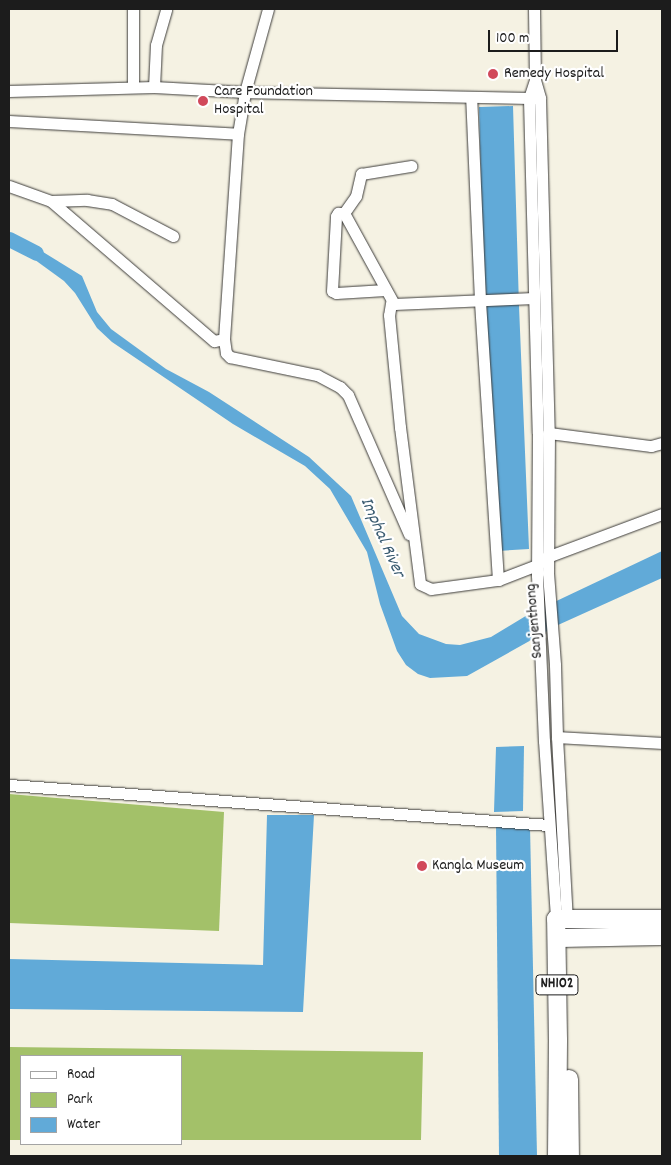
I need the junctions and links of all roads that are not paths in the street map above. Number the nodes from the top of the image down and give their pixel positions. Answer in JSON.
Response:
{"nodes":[{"id":1,"x":133,"y":9,"type":"edge"},
{"id":2,"x":166,"y":9,"type":"edge"},
{"id":3,"x":268,"y":9,"type":"edge"},
{"id":4,"x":534,"y":9,"type":"edge"},
{"id":5,"x":133,"y":87,"type":"junction"},
{"id":6,"x":154,"y":87,"type":"junction"},
{"id":7,"x":9,"y":91,"type":"edge"},
{"id":8,"x":245,"y":92,"type":"junction"},
{"id":9,"x":470,"y":98,"type":"junction"},
{"id":10,"x":535,"y":98,"type":"junction"},
{"id":11,"x":9,"y":121,"type":"edge"},
{"id":12,"x":238,"y":134,"type":"junction"},
{"id":13,"x":411,"y":166,"type":"dead end"},
{"id":14,"x":9,"y":186,"type":"edge"},
{"id":15,"x":50,"y":201,"type":"junction"},
{"id":16,"x":344,"y":213,"type":"junction"},
{"id":17,"x":172,"y":236,"type":"dead end"},
{"id":18,"x":385,"y":290,"type":"junction"},
{"id":19,"x":534,"y":298,"type":"junction"},
{"id":20,"x":480,"y":300,"type":"junction"},
{"id":21,"x":391,"y":303,"type":"junction"},
{"id":22,"x":224,"y":339,"type":"junction"},
{"id":23,"x":549,"y":433,"type":"junction"},
{"id":24,"x":662,"y":443,"type":"edge"},
{"id":25,"x":662,"y":514,"type":"edge"},
{"id":26,"x":415,"y":547,"type":"junction"},
{"id":27,"x":547,"y":557,"type":"junction"},
{"id":28,"x":541,"y":571,"type":"junction"},
{"id":29,"x":498,"y":580,"type":"junction"},
{"id":30,"x":557,"y":737,"type":"junction"},
{"id":31,"x":662,"y":743,"type":"edge"},
{"id":32,"x":9,"y":785,"type":"edge"},
{"id":33,"x":549,"y":825,"type":"junction"},
{"id":34,"x":562,"y":919,"type":"junction"},
{"id":35,"x":662,"y":919,"type":"edge"},
{"id":36,"x":662,"y":936,"type":"edge"},
{"id":37,"x":562,"y":938,"type":"junction"},
{"id":38,"x":556,"y":1156,"type":"edge"},
{"id":39,"x":570,"y":1156,"type":"edge"}],
"edges":[{"from":1,"to":5,"type":"street"},
{"from":2,"to":6,"type":"street"},
{"from":3,"to":8,"type":"street"},
{"from":4,"to":10,"type":"street"},
{"from":5,"to":6,"type":"street"},
{"from":5,"to":7,"type":"street"},
{"from":6,"to":8,"type":"street"},
{"from":8,"to":9,"type":"street"},
{"from":8,"to":12,"type":"street"},
{"from":9,"to":10,"type":"street"},
{"from":9,"to":20,"type":"street"},
{"from":10,"to":19,"type":"street"},
{"from":10,"to":23,"type":"street"},
{"from":11,"to":12,"type":"street"},
{"from":12,"to":22,"type":"street"},
{"from":13,"to":16,"type":"street"},
{"from":14,"to":15,"type":"street"},
{"from":15,"to":17,"type":"street"},
{"from":15,"to":22,"type":"street"},
{"from":16,"to":18,"type":"street"},
{"from":16,"to":18,"type":"street"},
{"from":18,"to":21,"type":"street"},
{"from":19,"to":20,"type":"street"},
{"from":19,"to":28,"type":"street"},
{"from":20,"to":21,"type":"street"},
{"from":20,"to":29,"type":"street"},
{"from":21,"to":26,"type":"street"},
{"from":22,"to":26,"type":"street"},
{"from":23,"to":24,"type":"street"},
{"from":23,"to":27,"type":"street"},
{"from":25,"to":27,"type":"street"},
{"from":26,"to":29,"type":"street"},
{"from":27,"to":28,"type":"street"},
{"from":28,"to":29,"type":"street"},
{"from":28,"to":30,"type":"street","name":"Sanjenthong"},
{"from":28,"to":33,"type":"street","name":"Sanjenthong"},
{"from":30,"to":31,"type":"street"},
{"from":30,"to":34,"type":"street","name":"Sanjenthong"},
{"from":32,"to":33,"type":"street"},
{"from":33,"to":34,"type":"street","name":"Sanjenthong"},
{"from":34,"to":35,"type":"highway"},
{"from":34,"to":37,"type":"highway","number":"NH102"},
{"from":36,"to":37,"type":"highway"},
{"from":37,"to":38,"type":"highway","number":"NH102"},
{"from":37,"to":39,"type":"highway","number":"NH102"}]}
